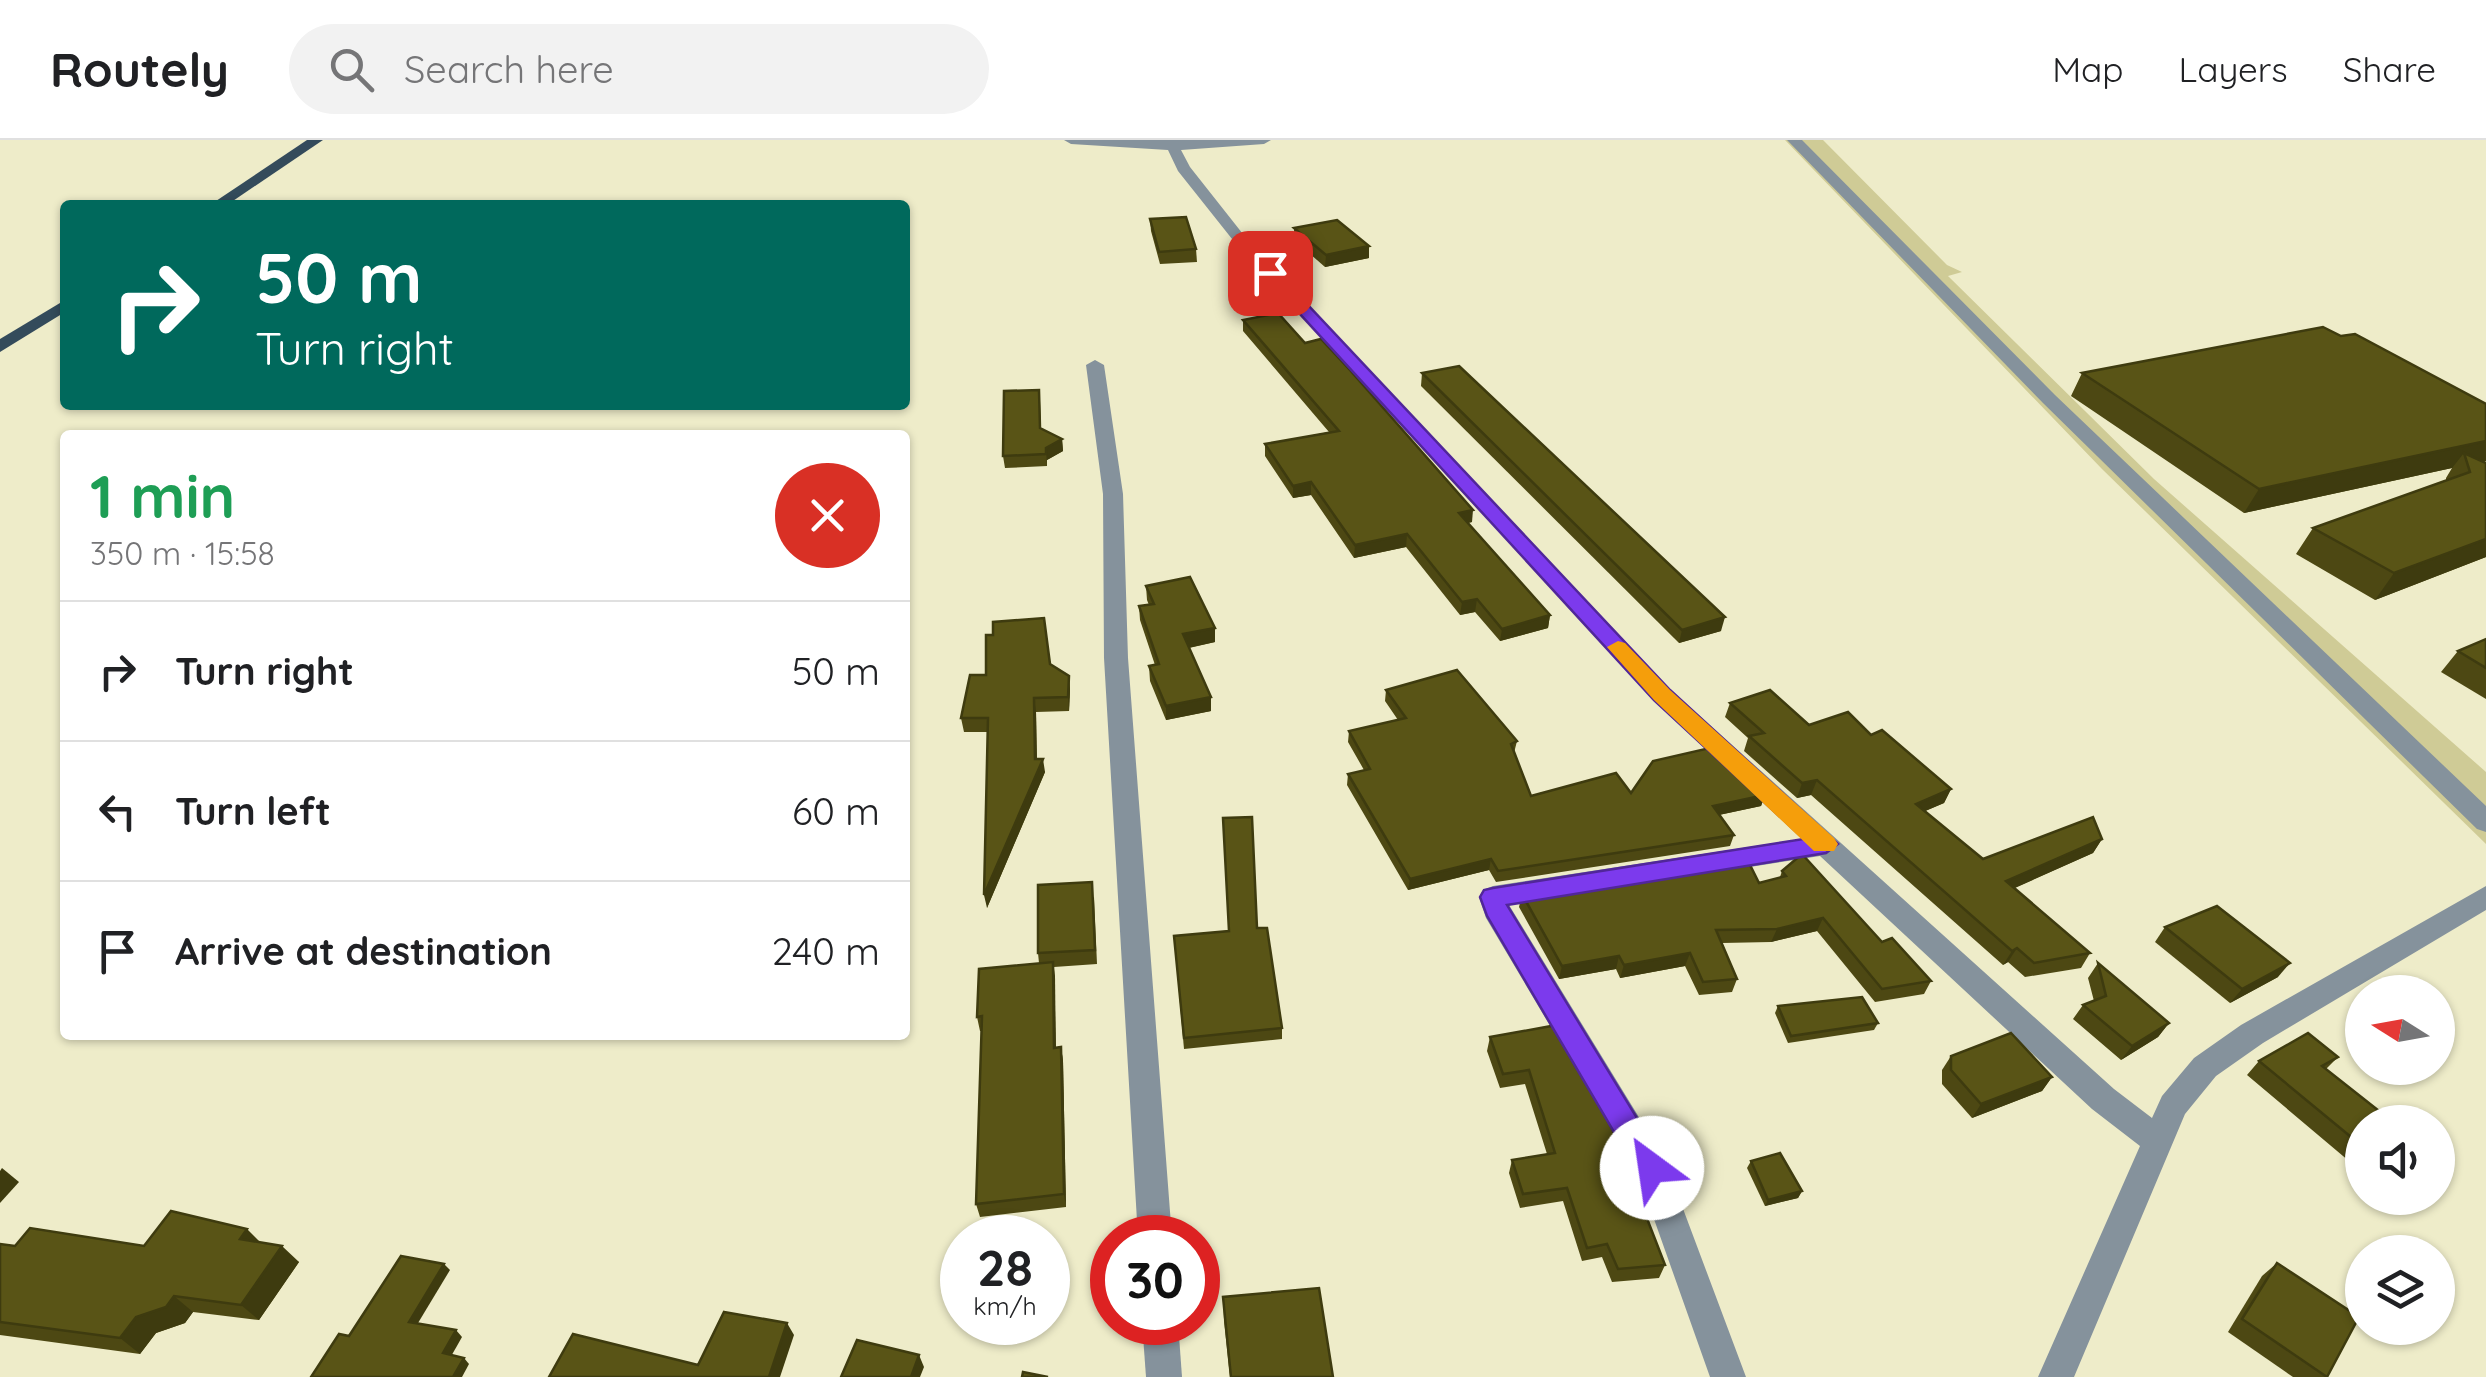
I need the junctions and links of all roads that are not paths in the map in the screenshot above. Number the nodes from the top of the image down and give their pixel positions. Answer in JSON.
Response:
{"nodes":[{"id":1,"x":316,"y":140,"type":"edge"},
{"id":2,"x":1070,"y":140,"type":"edge"},
{"id":3,"x":1264,"y":140,"type":"edge"},
{"id":4,"x":1794,"y":140,"type":"edge"},
{"id":5,"x":1174,"y":146,"type":"junction"},
{"id":6,"x":225,"y":200,"type":"edge"},
{"id":7,"x":60,"y":307,"type":"edge"},
{"id":8,"x":0,"y":347,"type":"edge"},
{"id":9,"x":1096,"y":365,"type":"dead end"},
{"id":10,"x":2486,"y":822,"type":"edge"},
{"id":11,"x":1826,"y":844,"type":"junction"},
{"id":12,"x":2486,"y":897,"type":"edge"},
{"id":13,"x":2157,"y":1140,"type":"junction"},
{"id":14,"x":1153,"y":1215,"type":"edge"},
{"id":15,"x":1162,"y":1345,"type":"edge"},
{"id":16,"x":1164,"y":1377,"type":"edge"},
{"id":17,"x":1728,"y":1377,"type":"edge"},
{"id":18,"x":2056,"y":1377,"type":"edge"}],
"edges":[{"from":1,"to":6,"type":"main road"},
{"from":2,"to":5,"type":"street"},
{"from":3,"to":5,"type":"street"},
{"from":4,"to":10,"type":"street"},
{"from":5,"to":11,"type":"street"},
{"from":7,"to":8,"type":"main road"},
{"from":9,"to":14,"type":"street"},
{"from":11,"to":13,"type":"street"},
{"from":11,"to":17,"type":"street"},
{"from":12,"to":13,"type":"street"},
{"from":13,"to":18,"type":"street"},
{"from":15,"to":16,"type":"street"}]}
